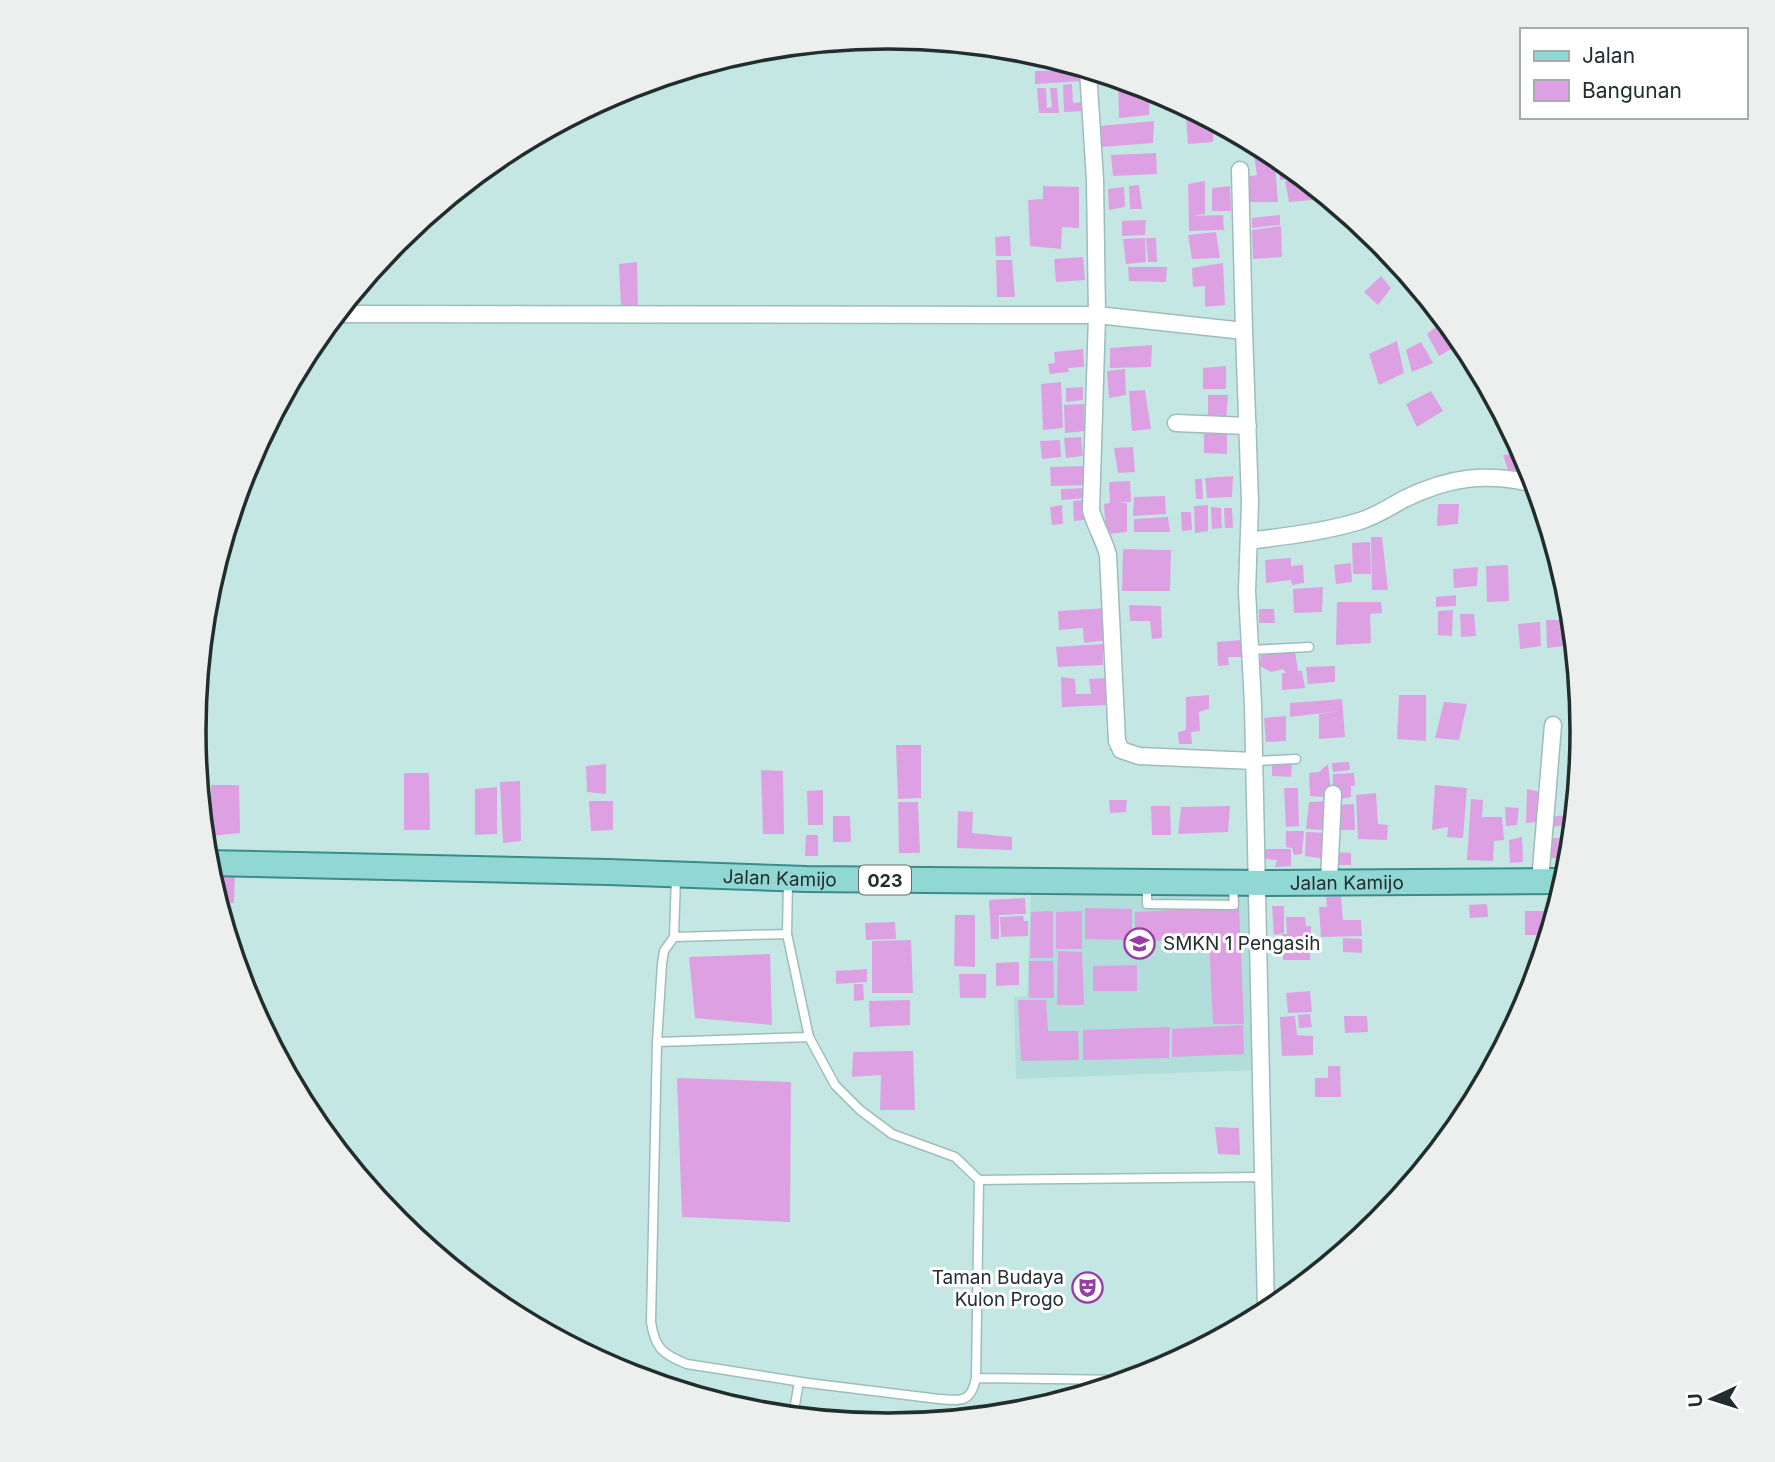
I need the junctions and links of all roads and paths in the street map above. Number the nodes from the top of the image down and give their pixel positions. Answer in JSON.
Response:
{"nodes":[{"id":1,"x":1089,"y":79,"type":"edge"},
{"id":2,"x":1240,"y":170,"type":"dead end"},
{"id":3,"x":348,"y":314,"type":"edge"},
{"id":4,"x":1097,"y":315,"type":"junction"},
{"id":5,"x":1244,"y":331,"type":"junction"},
{"id":6,"x":1176,"y":423,"type":"dead end"},
{"id":7,"x":1248,"y":426,"type":"junction"},
{"id":8,"x":1522,"y":482,"type":"edge"},
{"id":9,"x":1249,"y":541,"type":"junction"},
{"id":10,"x":1309,"y":647,"type":"dead end"},
{"id":11,"x":1250,"y":650,"type":"junction"},
{"id":12,"x":1553,"y":725,"type":"dead end"},
{"id":13,"x":1296,"y":759,"type":"dead end"},
{"id":14,"x":1254,"y":761,"type":"junction"},
{"id":15,"x":1333,"y":794,"type":"dead end"},
{"id":16,"x":219,"y":863,"type":"edge"},
{"id":17,"x":676,"y":874,"type":"junction"},
{"id":18,"x":788,"y":878,"type":"junction"},
{"id":19,"x":1552,"y":881,"type":"edge"},
{"id":20,"x":1245,"y":882,"type":"junction"},
{"id":21,"x":1329,"y":882,"type":"junction"},
{"id":22,"x":787,"y":934,"type":"junction"},
{"id":23,"x":674,"y":937,"type":"junction"},
{"id":24,"x":809,"y":1037,"type":"junction"},
{"id":25,"x":657,"y":1042,"type":"junction"},
{"id":26,"x":1262,"y":1177,"type":"junction"},
{"id":27,"x":979,"y":1181,"type":"junction"},
{"id":28,"x":1266,"y":1298,"type":"edge"},
{"id":29,"x":976,"y":1378,"type":"junction"},
{"id":30,"x":1098,"y":1380,"type":"edge"},
{"id":31,"x":799,"y":1382,"type":"junction"},
{"id":32,"x":795,"y":1406,"type":"edge"}],
"edges":[{"from":1,"to":4,"type":"street"},
{"from":2,"to":5,"type":"street"},
{"from":3,"to":4,"type":"street"},
{"from":4,"to":5,"type":"street"},
{"from":4,"to":14,"type":"street"},
{"from":5,"to":7,"type":"street"},
{"from":6,"to":7,"type":"street"},
{"from":7,"to":9,"type":"street"},
{"from":8,"to":9,"type":"street"},
{"from":9,"to":11,"type":"street"},
{"from":10,"to":11,"type":"lane"},
{"from":11,"to":14,"type":"street"},
{"from":12,"to":19,"type":"street"},
{"from":13,"to":14,"type":"lane"},
{"from":14,"to":20,"type":"street"},
{"from":15,"to":21,"type":"street"},
{"from":16,"to":17,"type":"main road","name":"Jalan Kamijo","number":"023"},
{"from":17,"to":18,"type":"main road","name":"Jalan Kamijo","number":"023"},
{"from":17,"to":23,"type":"lane"},
{"from":18,"to":20,"type":"main road","name":"Jalan Kamijo","number":"023"},
{"from":18,"to":22,"type":"lane"},
{"from":19,"to":21,"type":"main road","name":"Jalan Kamijo","number":"023"},
{"from":20,"to":21,"type":"main road","name":"Jalan Kamijo","number":"023"},
{"from":20,"to":26,"type":"street"},
{"from":22,"to":23,"type":"lane"},
{"from":22,"to":24,"type":"lane"},
{"from":23,"to":25,"type":"lane"},
{"from":24,"to":25,"type":"lane"},
{"from":24,"to":27,"type":"lane"},
{"from":25,"to":31,"type":"lane"},
{"from":26,"to":27,"type":"lane"},
{"from":26,"to":28,"type":"street"},
{"from":27,"to":29,"type":"lane"},
{"from":29,"to":30,"type":"lane"},
{"from":29,"to":31,"type":"lane"},
{"from":31,"to":32,"type":"lane"}]}
